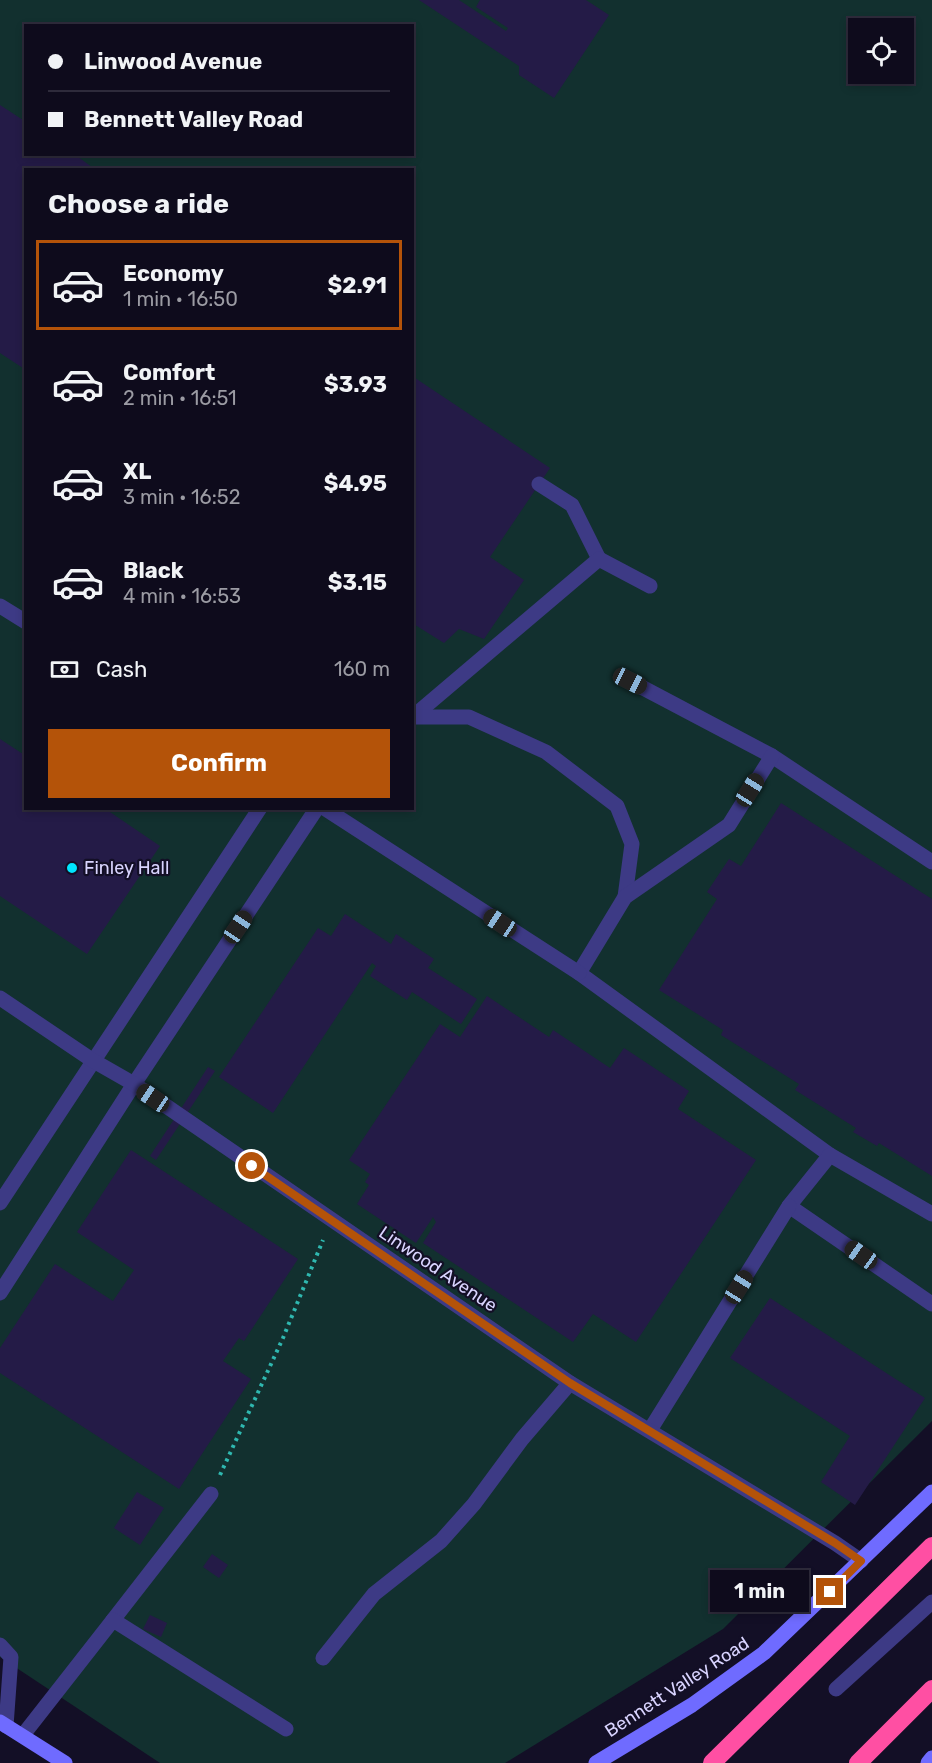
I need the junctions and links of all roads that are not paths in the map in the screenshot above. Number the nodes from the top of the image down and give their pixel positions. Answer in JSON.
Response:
{"nodes":[{"id":1,"x":538,"y":484,"type":"dead end"},
{"id":2,"x":599,"y":559,"type":"junction"},
{"id":3,"x":650,"y":586,"type":"dead end"},
{"id":4,"x":0,"y":606,"type":"edge"},
{"id":5,"x":24,"y":621,"type":"edge"},
{"id":6,"x":630,"y":681,"type":"dead end"},
{"id":7,"x":414,"y":716,"type":"edge"},
{"id":8,"x":772,"y":756,"type":"junction"},
{"id":9,"x":260,"y":810,"type":"edge"},
{"id":10,"x":316,"y":810,"type":"edge"},
{"id":11,"x":327,"y":810,"type":"edge"},
{"id":12,"x":932,"y":862,"type":"edge"},
{"id":13,"x":625,"y":897,"type":"junction"},
{"id":14,"x":579,"y":974,"type":"junction"},
{"id":15,"x":0,"y":998,"type":"edge"},
{"id":16,"x":92,"y":1060,"type":"junction"},
{"id":17,"x":134,"y":1084,"type":"junction"},
{"id":18,"x":830,"y":1155,"type":"junction"},
{"id":19,"x":0,"y":1203,"type":"edge"},
{"id":20,"x":789,"y":1206,"type":"junction"},
{"id":21,"x":932,"y":1214,"type":"edge"},
{"id":22,"x":0,"y":1293,"type":"edge"},
{"id":23,"x":932,"y":1304,"type":"edge"},
{"id":24,"x":570,"y":1383,"type":"junction"},
{"id":25,"x":650,"y":1430,"type":"junction"},
{"id":26,"x":932,"y":1492,"type":"edge"},
{"id":27,"x":211,"y":1494,"type":"road end"},
{"id":28,"x":932,"y":1546,"type":"edge"},
{"id":29,"x":861,"y":1561,"type":"junction"},
{"id":30,"x":932,"y":1602,"type":"edge"},
{"id":31,"x":113,"y":1620,"type":"junction"},
{"id":32,"x":0,"y":1645,"type":"edge"},
{"id":33,"x":324,"y":1658,"type":"dead end"},
{"id":34,"x":836,"y":1689,"type":"dead end"},
{"id":35,"x":932,"y":1689,"type":"edge"},
{"id":36,"x":3,"y":1724,"type":"edge"},
{"id":37,"x":286,"y":1729,"type":"dead end"},
{"id":38,"x":23,"y":1735,"type":"junction"},
{"id":39,"x":932,"y":1758,"type":"edge"},
{"id":40,"x":65,"y":1763,"type":"edge"},
{"id":41,"x":596,"y":1763,"type":"edge"},
{"id":42,"x":712,"y":1763,"type":"edge"},
{"id":43,"x":858,"y":1763,"type":"edge"},
{"id":44,"x":928,"y":1763,"type":"edge"}],
"edges":[{"from":1,"to":2,"type":"street"},
{"from":2,"to":3,"type":"street"},
{"from":2,"to":7,"type":"street"},
{"from":4,"to":5,"type":"street"},
{"from":6,"to":8,"type":"street"},
{"from":7,"to":13,"type":"street"},
{"from":8,"to":12,"type":"street"},
{"from":8,"to":13,"type":"street"},
{"from":9,"to":16,"type":"street"},
{"from":10,"to":17,"type":"street"},
{"from":11,"to":14,"type":"street"},
{"from":13,"to":14,"type":"street"},
{"from":14,"to":18,"type":"street"},
{"from":15,"to":16,"type":"street","name":"Linwood Avenue"},
{"from":16,"to":17,"type":"street","name":"Linwood Avenue"},
{"from":16,"to":19,"type":"street"},
{"from":17,"to":22,"type":"street"},
{"from":17,"to":24,"type":"street","name":"Linwood Avenue"},
{"from":18,"to":20,"type":"street"},
{"from":18,"to":21,"type":"street"},
{"from":20,"to":23,"type":"street"},
{"from":20,"to":25,"type":"street"},
{"from":24,"to":25,"type":"street","name":"Linwood Avenue"},
{"from":24,"to":33,"type":"street"},
{"from":25,"to":29,"type":"street","name":"Linwood Avenue"},
{"from":26,"to":29,"type":"main road","name":"Bennett Valley Road"},
{"from":27,"to":31,"type":"street"},
{"from":28,"to":42,"type":"highway"},
{"from":29,"to":41,"type":"main road","name":"Bennett Valley Road"},
{"from":30,"to":34,"type":"street"},
{"from":31,"to":37,"type":"street"},
{"from":31,"to":38,"type":"street"},
{"from":32,"to":36,"type":"street"},
{"from":35,"to":43,"type":"highway"},
{"from":36,"to":38,"type":"main road"},
{"from":38,"to":40,"type":"main road"},
{"from":39,"to":44,"type":"main road"}]}
